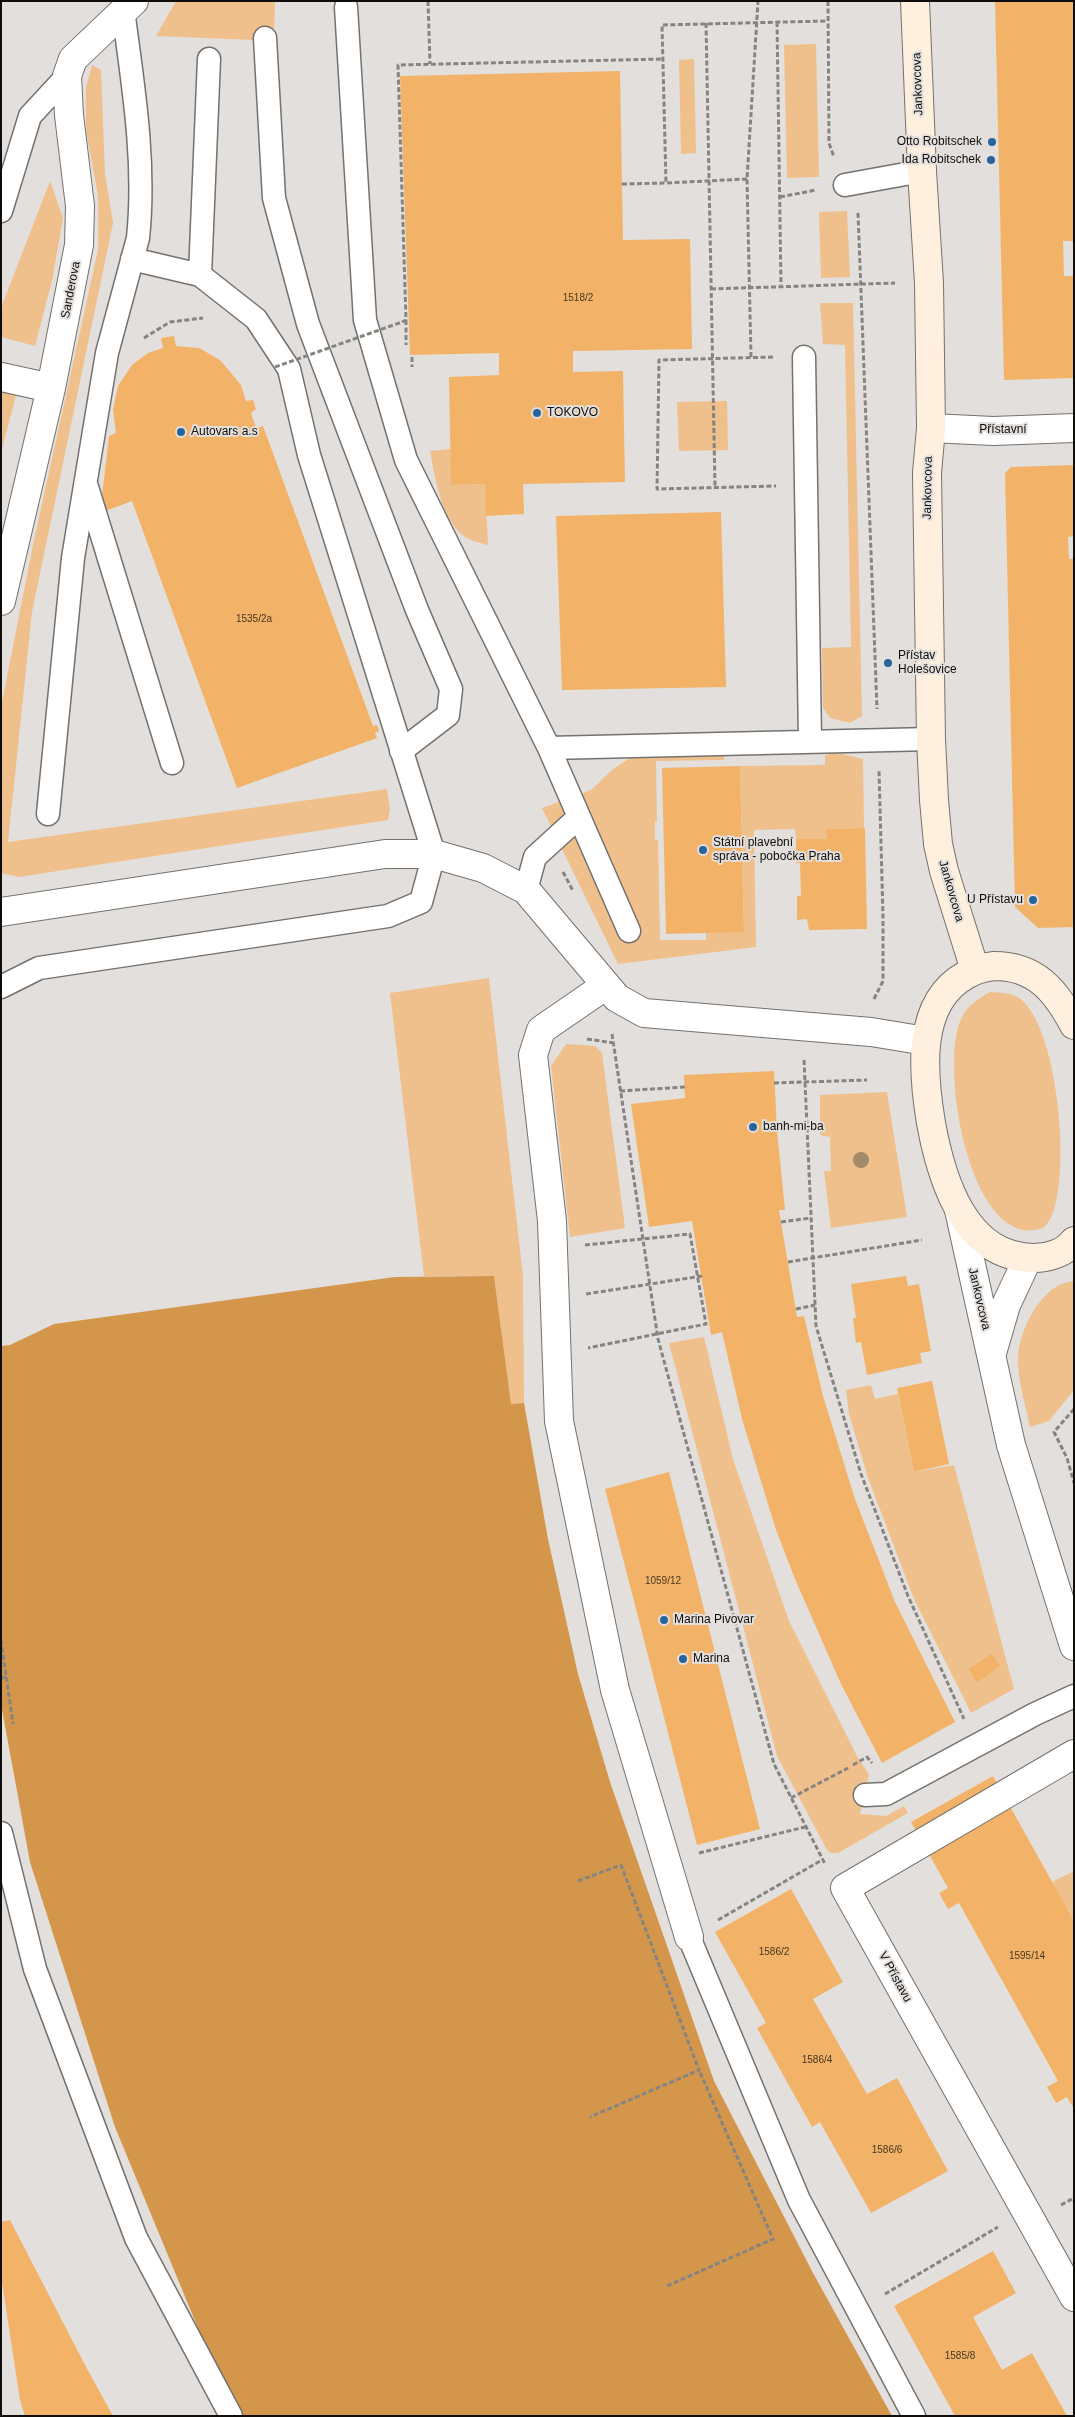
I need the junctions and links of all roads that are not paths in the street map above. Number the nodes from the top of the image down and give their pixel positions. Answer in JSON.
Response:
{"nodes":[{"id":1,"x":915,"y":1,"type":"edge"},
{"id":2,"x":128,"y":6,"type":"edge"},
{"id":3,"x":346,"y":7,"type":"dead end"},
{"id":4,"x":265,"y":38,"type":"dead end"},
{"id":5,"x":209,"y":58,"type":"dead end"},
{"id":6,"x":67,"y":76,"type":"junction"},
{"id":7,"x":922,"y":171,"type":"junction"},
{"id":8,"x":845,"y":185,"type":"road end"},
{"id":9,"x":1,"y":211,"type":"edge"},
{"id":10,"x":132,"y":260,"type":"junction"},
{"id":11,"x":200,"y":276,"type":"junction"},
{"id":12,"x":804,"y":358,"type":"road end"},
{"id":13,"x":1,"y":377,"type":"edge"},
{"id":14,"x":51,"y":388,"type":"junction"},
{"id":15,"x":932,"y":428,"type":"junction"},
{"id":16,"x":1074,"y":428,"type":"edge"},
{"id":17,"x":86,"y":482,"type":"junction"},
{"id":18,"x":1,"y":600,"type":"edge"},
{"id":19,"x":931,"y":739,"type":"junction"},
{"id":20,"x":810,"y":741,"type":"junction"},
{"id":21,"x":549,"y":748,"type":"junction"},
{"id":22,"x":401,"y":751,"type":"junction"},
{"id":23,"x":172,"y":763,"type":"dead end"},
{"id":24,"x":48,"y":814,"type":"dead end"},
{"id":25,"x":580,"y":817,"type":"junction"},
{"id":26,"x":434,"y":854,"type":"junction"},
{"id":27,"x":526,"y":890,"type":"junction"},
{"id":28,"x":1,"y":912,"type":"edge"},
{"id":29,"x":629,"y":931,"type":"dead end"},
{"id":30,"x":975,"y":970,"type":"junction"},
{"id":31,"x":605,"y":986,"type":"junction"},
{"id":32,"x":1,"y":988,"type":"edge"},
{"id":33,"x":1074,"y":1025,"type":"edge"},
{"id":34,"x":926,"y":1041,"type":"junction"},
{"id":35,"x":959,"y":1210,"type":"junction"},
{"id":36,"x":1074,"y":1241,"type":"edge"},
{"id":37,"x":1028,"y":1258,"type":"junction"},
{"id":38,"x":992,"y":1354,"type":"junction"},
{"id":39,"x":1074,"y":1646,"type":"edge"},
{"id":40,"x":1074,"y":1696,"type":"edge"},
{"id":41,"x":1074,"y":1754,"type":"edge"},
{"id":42,"x":865,"y":1795,"type":"dead end"},
{"id":43,"x":1,"y":1832,"type":"edge"},
{"id":44,"x":689,"y":1937,"type":"joint"},
{"id":45,"x":1074,"y":2297,"type":"edge"},
{"id":46,"x":231,"y":2416,"type":"edge"},
{"id":47,"x":914,"y":2416,"type":"edge"}],
"edges":[{"from":1,"to":7,"type":"main road","name":"Jankovcova"},
{"from":2,"to":6,"type":"street","name":"Sanderova"},
{"from":2,"to":10,"type":"lane"},
{"from":3,"to":21,"type":"lane"},
{"from":4,"to":22,"type":"lane"},
{"from":5,"to":11,"type":"lane"},
{"from":6,"to":9,"type":"lane"},
{"from":6,"to":14,"type":"street","name":"Sanderova"},
{"from":7,"to":8,"type":"lane"},
{"from":7,"to":15,"type":"main road","name":"Jankovcova"},
{"from":10,"to":11,"type":"lane"},
{"from":10,"to":17,"type":"lane"},
{"from":11,"to":22,"type":"lane"},
{"from":12,"to":20,"type":"lane"},
{"from":13,"to":14,"type":"street"},
{"from":14,"to":18,"type":"street","name":"Sanderova"},
{"from":15,"to":16,"type":"street","name":"Přístavní"},
{"from":15,"to":19,"type":"main road","name":"Jankovcova"},
{"from":17,"to":23,"type":"lane"},
{"from":17,"to":24,"type":"lane"},
{"from":19,"to":20,"type":"lane"},
{"from":19,"to":30,"type":"main road","name":"Jankovcova"},
{"from":20,"to":21,"type":"lane"},
{"from":21,"to":25,"type":"lane"},
{"from":22,"to":26,"type":"lane"},
{"from":25,"to":27,"type":"lane"},
{"from":25,"to":29,"type":"lane"},
{"from":26,"to":27,"type":"street"},
{"from":26,"to":28,"type":"street"},
{"from":26,"to":32,"type":"lane"},
{"from":27,"to":31,"type":"street"},
{"from":30,"to":33,"type":"main road","name":"Jankovcova"},
{"from":30,"to":34,"type":"main road","name":"Jankovcova"},
{"from":31,"to":34,"type":"street"},
{"from":31,"to":44,"type":"street"},
{"from":34,"to":35,"type":"main road","name":"Jankovcova"},
{"from":35,"to":37,"type":"main road"},
{"from":35,"to":38,"type":"street","name":"Jankovcova"},
{"from":36,"to":37,"type":"main road"},
{"from":37,"to":38,"type":"street","name":"Jankovcova"},
{"from":38,"to":39,"type":"street","name":"Jankovcova"},
{"from":40,"to":42,"type":"lane"},
{"from":41,"to":45,"type":"street","name":"V Přístavu"},
{"from":43,"to":46,"type":"lane"},
{"from":44,"to":47,"type":"lane"}]}
